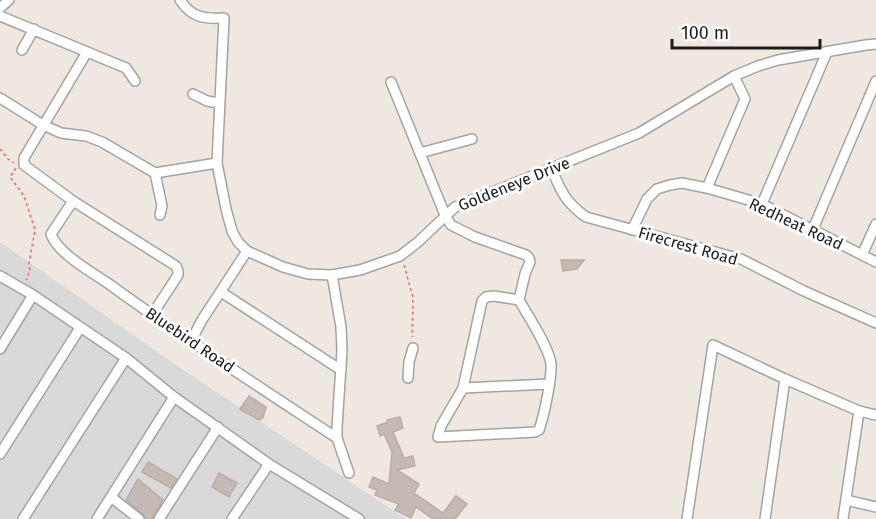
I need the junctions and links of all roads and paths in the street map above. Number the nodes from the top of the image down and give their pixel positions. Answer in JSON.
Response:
{"nodes":[{"id":1,"x":9,"y":0,"type":"edge"},
{"id":2,"x":180,"y":0,"type":"edge"},
{"id":3,"x":0,"y":8,"type":"edge"},
{"id":4,"x":0,"y":16,"type":"edge"},
{"id":5,"x":34,"y":29,"type":"junction"},
{"id":6,"x":876,"y":44,"type":"edge"},
{"id":7,"x":22,"y":50,"type":"dead end"},
{"id":8,"x":87,"y":52,"type":"junction"},
{"id":9,"x":827,"y":52,"type":"junction"},
{"id":10,"x":734,"y":76,"type":"junction"},
{"id":11,"x":135,"y":81,"type":"dead end"},
{"id":12,"x":876,"y":81,"type":"edge"},
{"id":13,"x":391,"y":82,"type":"dead end"},
{"id":14,"x":193,"y":94,"type":"dead end"},
{"id":15,"x":0,"y":98,"type":"edge"},
{"id":16,"x":219,"y":103,"type":"junction"},
{"id":17,"x":43,"y":125,"type":"junction"},
{"id":18,"x":472,"y":139,"type":"dead end"},
{"id":19,"x":0,"y":149,"type":"edge"},
{"id":20,"x":420,"y":153,"type":"junction"},
{"id":21,"x":217,"y":163,"type":"junction"},
{"id":22,"x":551,"y":168,"type":"junction"},
{"id":23,"x":155,"y":173,"type":"junction"},
{"id":24,"x":707,"y":188,"type":"junction"},
{"id":25,"x":74,"y":201,"type":"junction"},
{"id":26,"x":762,"y":204,"type":"junction"},
{"id":27,"x":160,"y":215,"type":"dead end"},
{"id":28,"x":445,"y":215,"type":"junction"},
{"id":29,"x":876,"y":224,"type":"edge"},
{"id":30,"x":813,"y":229,"type":"junction"},
{"id":31,"x":632,"y":230,"type":"junction"},
{"id":32,"x":247,"y":251,"type":"junction"},
{"id":33,"x":862,"y":255,"type":"junction"},
{"id":34,"x":400,"y":256,"type":"junction"},
{"id":35,"x":876,"y":262,"type":"edge"},
{"id":36,"x":333,"y":275,"type":"junction"},
{"id":37,"x":0,"y":276,"type":"edge"},
{"id":38,"x":221,"y":292,"type":"junction"},
{"id":39,"x":33,"y":295,"type":"junction"},
{"id":40,"x":519,"y":300,"type":"junction"},
{"id":41,"x":152,"y":315,"type":"junction"},
{"id":42,"x":876,"y":323,"type":"edge"},
{"id":43,"x":80,"y":328,"type":"junction"},
{"id":44,"x":191,"y":341,"type":"junction"},
{"id":45,"x":413,"y":348,"type":"joint"},
{"id":46,"x":0,"y":349,"type":"edge"},
{"id":47,"x":126,"y":358,"type":"junction"},
{"id":48,"x":341,"y":370,"type":"junction"},
{"id":49,"x":408,"y":378,"type":"dead end"},
{"id":50,"x":785,"y":379,"type":"junction"},
{"id":51,"x":549,"y":384,"type":"junction"},
{"id":52,"x":463,"y":388,"type":"junction"},
{"id":53,"x":174,"y":397,"type":"junction"},
{"id":54,"x":859,"y":411,"type":"junction"},
{"id":55,"x":876,"y":415,"type":"edge"},
{"id":56,"x":218,"y":427,"type":"junction"},
{"id":57,"x":337,"y":438,"type":"junction"},
{"id":58,"x":0,"y":453,"type":"edge"},
{"id":59,"x":269,"y":464,"type":"junction"},
{"id":60,"x":349,"y":474,"type":"dead end"},
{"id":61,"x":111,"y":497,"type":"junction"},
{"id":62,"x":846,"y":500,"type":"junction"},
{"id":63,"x":876,"y":507,"type":"edge"},
{"id":64,"x":23,"y":519,"type":"edge"},
{"id":65,"x":97,"y":519,"type":"edge"},
{"id":66,"x":139,"y":519,"type":"edge"},
{"id":67,"x":159,"y":519,"type":"edge"},
{"id":68,"x":232,"y":519,"type":"edge"},
{"id":69,"x":359,"y":519,"type":"edge"},
{"id":70,"x":687,"y":519,"type":"edge"},
{"id":71,"x":765,"y":519,"type":"edge"},
{"id":72,"x":843,"y":519,"type":"edge"}],
"edges":[{"from":1,"to":3,"type":"street"},
{"from":2,"to":16,"type":"street"},
{"from":4,"to":5,"type":"street"},
{"from":5,"to":7,"type":"street"},
{"from":5,"to":8,"type":"street"},
{"from":6,"to":9,"type":"street","name":"Goldeneye Drive"},
{"from":8,"to":11,"type":"street"},
{"from":8,"to":17,"type":"street"},
{"from":9,"to":10,"type":"street","name":"Goldeneye Drive"},
{"from":9,"to":26,"type":"street"},
{"from":10,"to":22,"type":"street","name":"Goldeneye Drive"},
{"from":10,"to":24,"type":"street"},
{"from":12,"to":30,"type":"street"},
{"from":13,"to":20,"type":"street"},
{"from":14,"to":16,"type":"street"},
{"from":15,"to":17,"type":"street"},
{"from":16,"to":21,"type":"street"},
{"from":17,"to":23,"type":"street"},
{"from":17,"to":25,"type":"street"},
{"from":18,"to":20,"type":"street"},
{"from":19,"to":39,"type":"path"},
{"from":20,"to":28,"type":"street"},
{"from":21,"to":23,"type":"street"},
{"from":21,"to":32,"type":"street"},
{"from":22,"to":28,"type":"street","name":"Goldeneye Drive"},
{"from":22,"to":31,"type":"street","name":"Firecrest Road"},
{"from":23,"to":27,"type":"street"},
{"from":24,"to":26,"type":"street","name":"Redheat Road"},
{"from":24,"to":31,"type":"street","name":"Redheat Road"},
{"from":25,"to":41,"type":"street","name":"Bluebird Road"},
{"from":25,"to":41,"type":"street"},
{"from":26,"to":30,"type":"street","name":"Redheat Road"},
{"from":28,"to":34,"type":"street","name":"Goldeneye Drive"},
{"from":28,"to":40,"type":"street"},
{"from":29,"to":33,"type":"street"},
{"from":30,"to":33,"type":"street","name":"Redheat Road"},
{"from":31,"to":42,"type":"street","name":"Firecrest Road"},
{"from":32,"to":36,"type":"street","name":"Goldeneye Drive"},
{"from":32,"to":38,"type":"street"},
{"from":33,"to":35,"type":"street","name":"Redheat Road"},
{"from":34,"to":36,"type":"street","name":"Goldeneye Drive"},
{"from":34,"to":45,"type":"path"},
{"from":36,"to":48,"type":"street"},
{"from":37,"to":39,"type":"street"},
{"from":38,"to":44,"type":"street"},
{"from":38,"to":48,"type":"street"},
{"from":39,"to":43,"type":"street"},
{"from":39,"to":46,"type":"street"},
{"from":40,"to":51,"type":"street"},
{"from":40,"to":52,"type":"street"},
{"from":41,"to":44,"type":"street","name":"Bluebird Road"},
{"from":43,"to":47,"type":"street"},
{"from":43,"to":58,"type":"street"},
{"from":44,"to":57,"type":"street","name":"Bluebird Road"},
{"from":45,"to":49,"type":"street"},
{"from":47,"to":53,"type":"street"},
{"from":47,"to":64,"type":"street"},
{"from":48,"to":57,"type":"street"},
{"from":50,"to":54,"type":"street"},
{"from":50,"to":70,"type":"street"},
{"from":50,"to":71,"type":"street"},
{"from":51,"to":52,"type":"street"},
{"from":51,"to":52,"type":"street"},
{"from":53,"to":56,"type":"street"},
{"from":53,"to":61,"type":"street"},
{"from":54,"to":55,"type":"street"},
{"from":54,"to":62,"type":"street"},
{"from":56,"to":59,"type":"street"},
{"from":56,"to":67,"type":"street"},
{"from":57,"to":60,"type":"street"},
{"from":59,"to":68,"type":"street"},
{"from":59,"to":69,"type":"street"},
{"from":61,"to":65,"type":"street"},
{"from":61,"to":66,"type":"street"},
{"from":62,"to":63,"type":"street"},
{"from":62,"to":72,"type":"street"}]}
